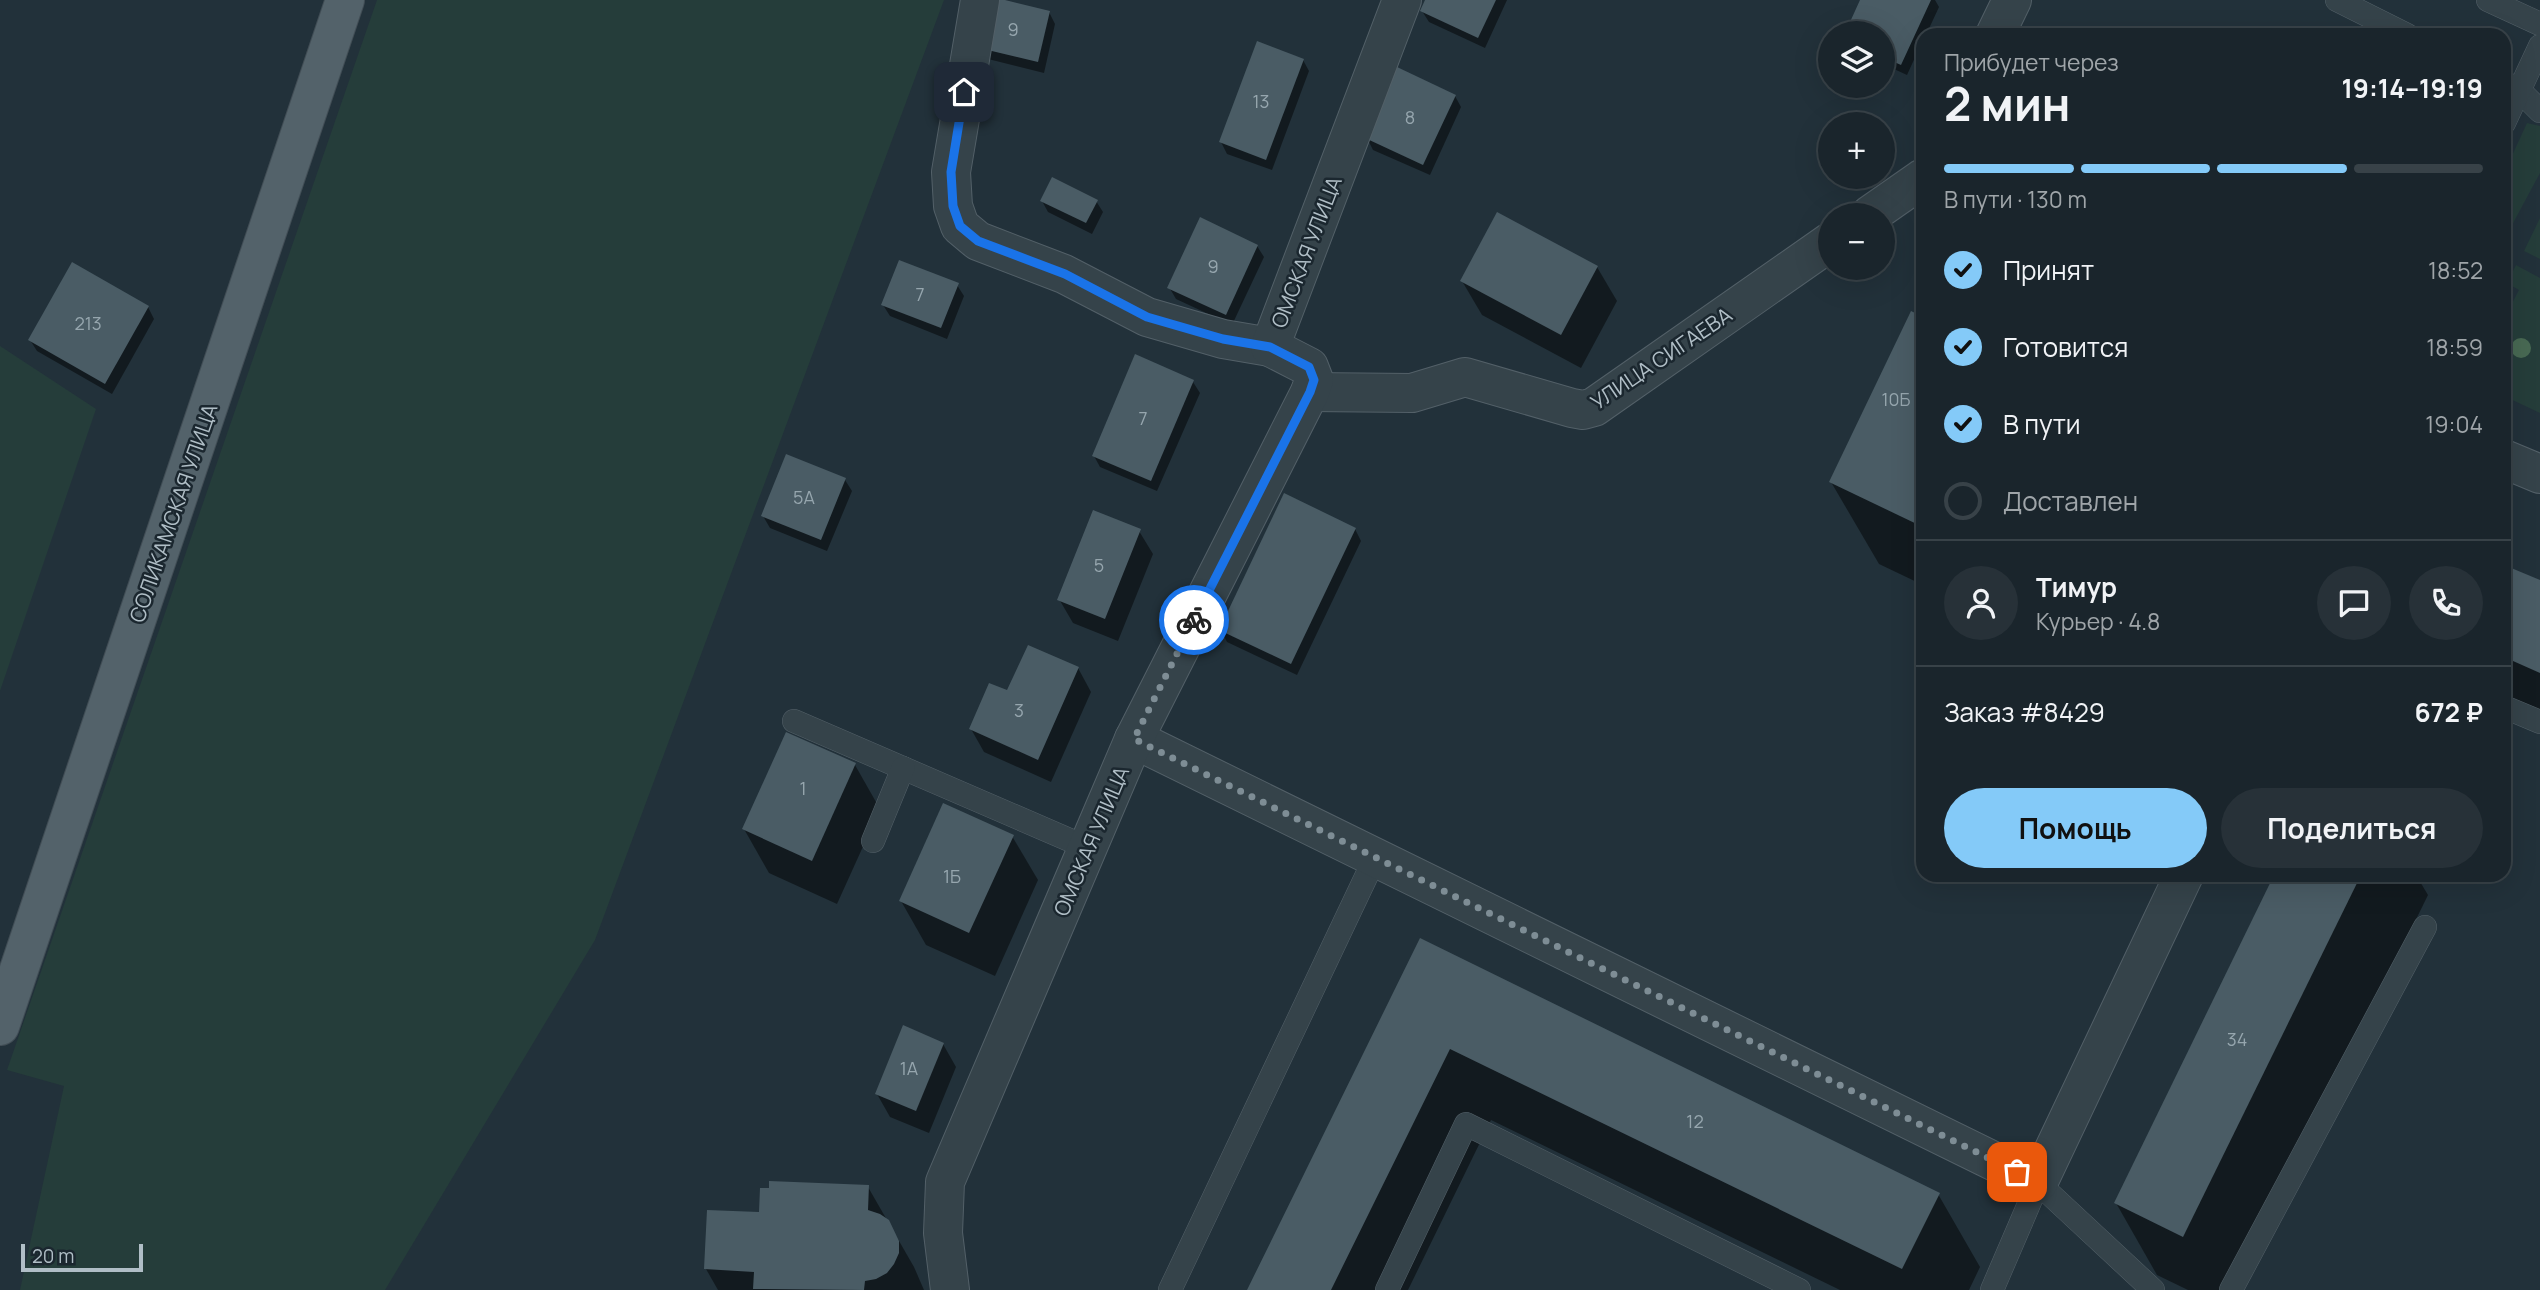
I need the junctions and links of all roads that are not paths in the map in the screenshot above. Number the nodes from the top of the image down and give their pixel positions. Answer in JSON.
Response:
{"nodes":[{"id":1,"x":980,"y":0,"type":"edge"},
{"id":2,"x":1402,"y":0,"type":"edge"},
{"id":3,"x":2012,"y":0,"type":"edge"},
{"id":4,"x":2337,"y":0,"type":"edge"},
{"id":5,"x":2488,"y":0,"type":"edge"},
{"id":6,"x":338,"y":2,"type":"edge"},
{"id":7,"x":2540,"y":24,"type":"edge"},
{"id":8,"x":1998,"y":28,"type":"edge"},
{"id":9,"x":2393,"y":28,"type":"edge"},
{"id":10,"x":2540,"y":47,"type":"edge"},
{"id":11,"x":2511,"y":86,"type":"edge"},
{"id":12,"x":2540,"y":111,"type":"edge"},
{"id":13,"x":1916,"y":183,"type":"edge"},
{"id":14,"x":1887,"y":203,"type":"edge"},
{"id":15,"x":1818,"y":251,"type":"edge"},
{"id":16,"x":1270,"y":347,"type":"junction"},
{"id":17,"x":1310,"y":392,"type":"junction"},
{"id":18,"x":2511,"y":462,"type":"edge"},
{"id":19,"x":2540,"y":474,"type":"edge"},
{"id":20,"x":2511,"y":710,"type":"edge"},
{"id":21,"x":794,"y":721,"type":"dead end"},
{"id":22,"x":2540,"y":722,"type":"edge"},
{"id":23,"x":1134,"y":739,"type":"junction"},
{"id":24,"x":903,"y":768,"type":"junction"},
{"id":25,"x":873,"y":841,"type":"dead end"},
{"id":26,"x":1088,"y":848,"type":"junction"},
{"id":27,"x":1375,"y":858,"type":"junction"},
{"id":28,"x":2181,"y":882,"type":"edge"},
{"id":29,"x":2425,"y":927,"type":"dead end"},
{"id":30,"x":0,"y":1026,"type":"edge"},
{"id":31,"x":2038,"y":1183,"type":"junction"},
{"id":32,"x":950,"y":1290,"type":"edge"},
{"id":33,"x":1170,"y":1290,"type":"edge"},
{"id":34,"x":1387,"y":1290,"type":"edge"},
{"id":35,"x":1799,"y":1290,"type":"edge"},
{"id":36,"x":1992,"y":1290,"type":"edge"},
{"id":37,"x":2152,"y":1290,"type":"edge"},
{"id":38,"x":2231,"y":1290,"type":"edge"}],
"edges":[{"from":1,"to":16,"type":"street"},
{"from":2,"to":16,"type":"street","name":"ОМСКАЯ УЛИЦА"},
{"from":3,"to":8,"type":"street"},
{"from":4,"to":9,"type":"lane"},
{"from":5,"to":7,"type":"lane"},
{"from":6,"to":30,"type":"main road","name":"СОЛИКАМСКАЯ УЛИЦА"},
{"from":10,"to":11,"type":"lane"},
{"from":11,"to":12,"type":"lane"},
{"from":13,"to":14,"type":"street"},
{"from":15,"to":17,"type":"street","name":"УЛИЦА СИГАЕВА"},
{"from":16,"to":17,"type":"street","name":"ОМСКАЯ УЛИЦА"},
{"from":17,"to":23,"type":"street","name":"ОМСКАЯ УЛИЦА"},
{"from":18,"to":19,"type":"street"},
{"from":20,"to":22,"type":"lane"},
{"from":21,"to":24,"type":"lane"},
{"from":23,"to":26,"type":"street","name":"ОМСКАЯ УЛИЦА"},
{"from":23,"to":27,"type":"street"},
{"from":24,"to":25,"type":"lane"},
{"from":24,"to":26,"type":"lane"},
{"from":26,"to":32,"type":"street","name":"ОМСКАЯ УЛИЦА"},
{"from":27,"to":31,"type":"street"},
{"from":27,"to":33,"type":"lane"},
{"from":28,"to":31,"type":"street"},
{"from":29,"to":38,"type":"lane"},
{"from":31,"to":36,"type":"lane"},
{"from":31,"to":37,"type":"lane"},
{"from":34,"to":35,"type":"lane"}]}
